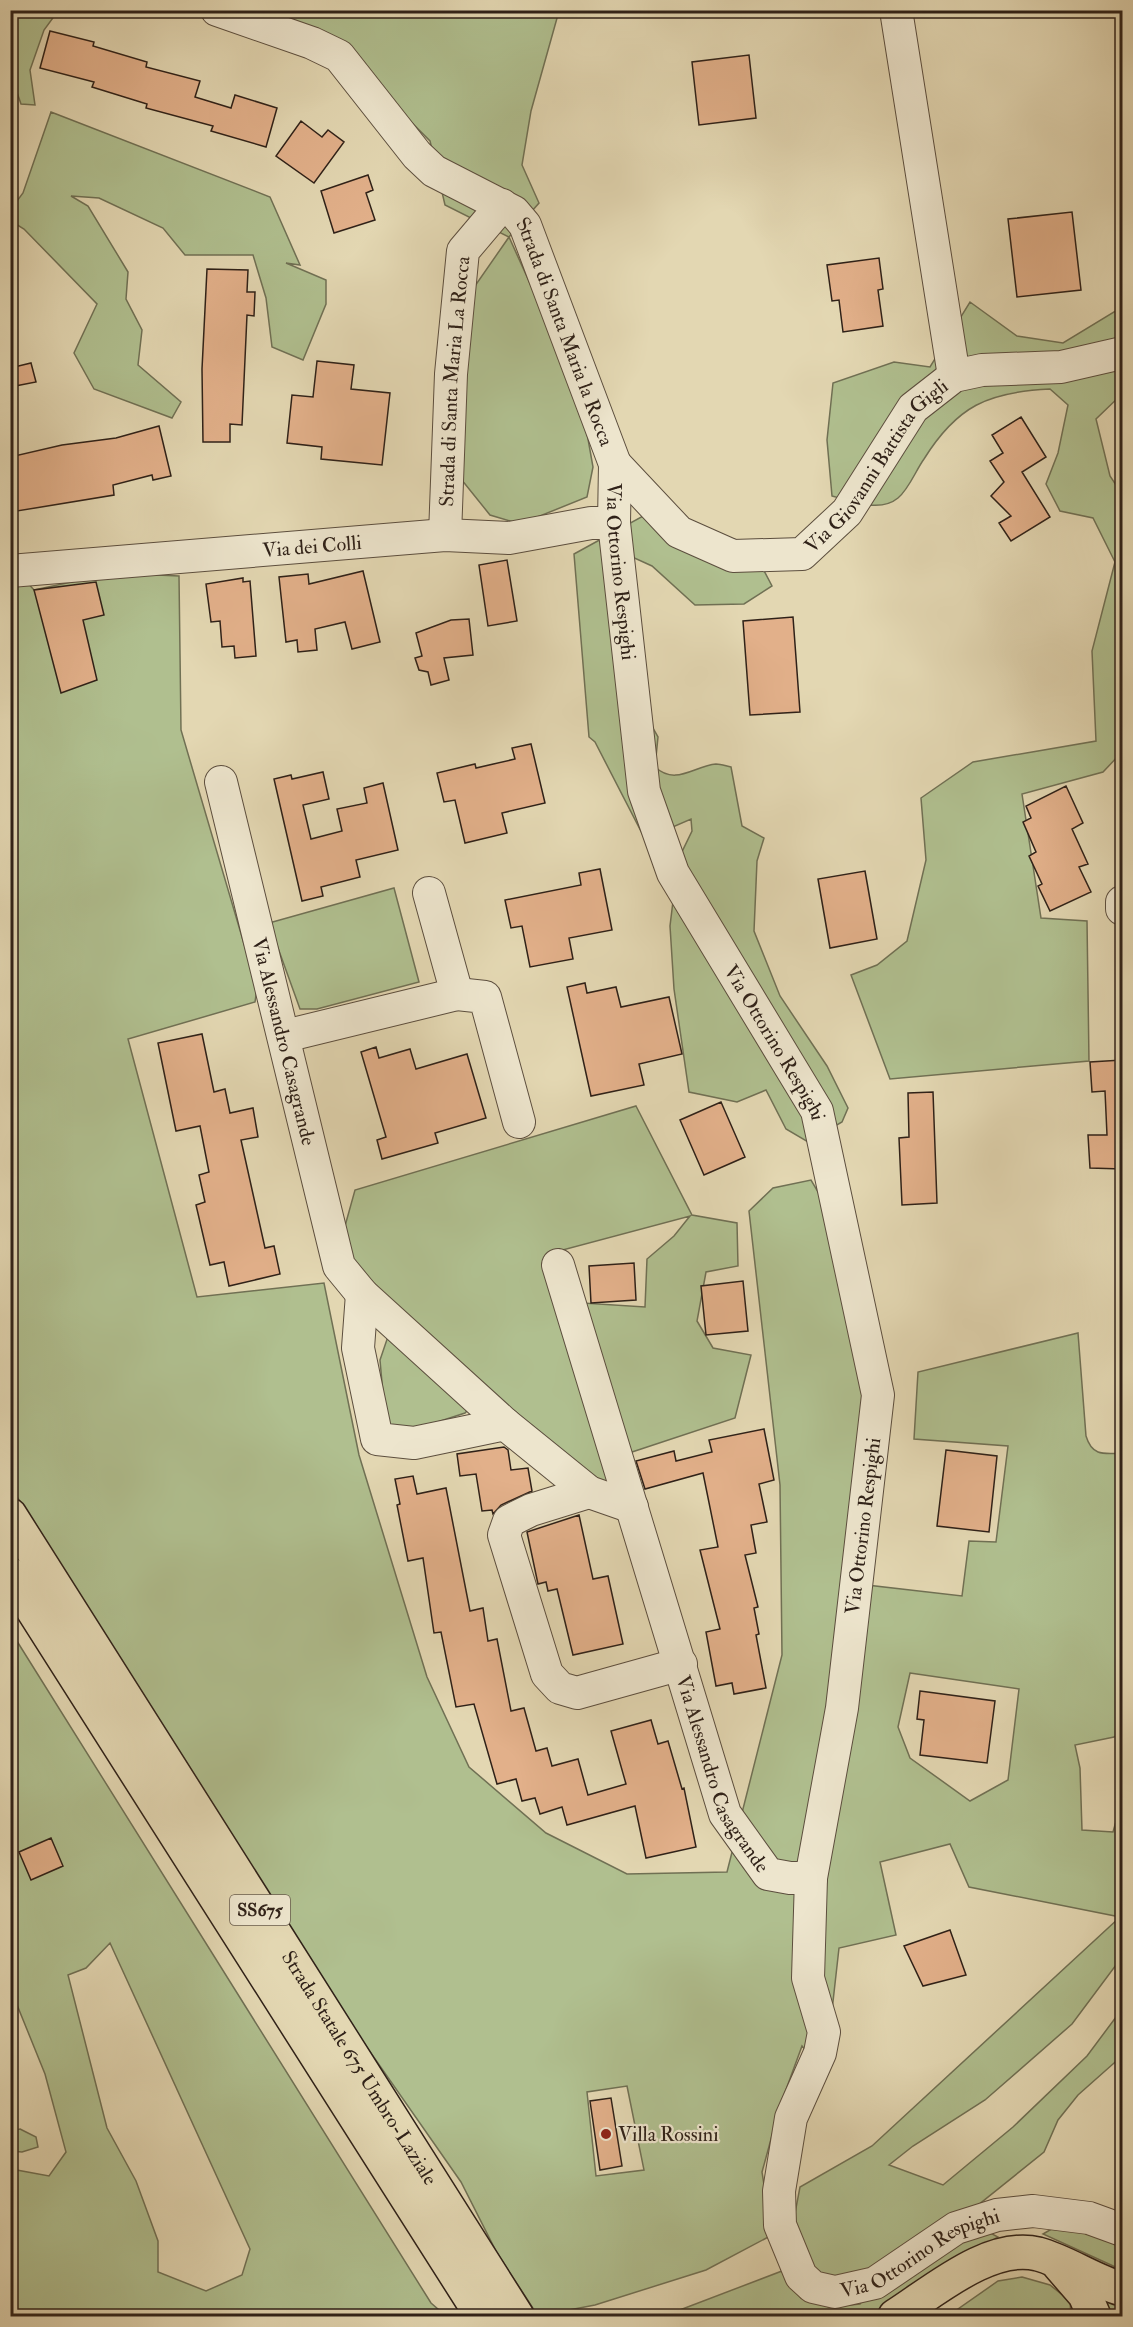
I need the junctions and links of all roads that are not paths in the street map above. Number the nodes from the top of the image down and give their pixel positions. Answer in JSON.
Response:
{"nodes":[{"id":1,"x":217,"y":10,"type":"edge"},
{"id":2,"x":896,"y":10,"type":"edge"},
{"id":3,"x":502,"y":205,"type":"junction"},
{"id":4,"x":1122,"y":353,"type":"edge"},
{"id":5,"x":954,"y":376,"type":"junction"},
{"id":6,"x":615,"y":464,"type":"junction"},
{"id":7,"x":614,"y":523,"type":"junction"},
{"id":8,"x":445,"y":535,"type":"junction"},
{"id":9,"x":10,"y":571,"type":"edge"},
{"id":10,"x":221,"y":782,"type":"dead end"},
{"id":11,"x":429,"y":893,"type":"dead end"},
{"id":12,"x":1122,"y":902,"type":"edge"},
{"id":13,"x":1122,"y":909,"type":"edge"},
{"id":14,"x":457,"y":994,"type":"junction"},
{"id":15,"x":285,"y":1036,"type":"junction"},
{"id":16,"x":519,"y":1122,"type":"dead end"},
{"id":17,"x":558,"y":1265,"type":"dead end"},
{"id":18,"x":362,"y":1294,"type":"junction"},
{"id":19,"x":505,"y":1424,"type":"junction"},
{"id":20,"x":589,"y":1492,"type":"junction"},
{"id":21,"x":632,"y":1507,"type":"junction"},
{"id":22,"x":10,"y":1515,"type":"edge"},
{"id":23,"x":10,"y":1574,"type":"edge"},
{"id":24,"x":681,"y":1664,"type":"junction"},
{"id":25,"x":811,"y":1878,"type":"junction"},
{"id":26,"x":1122,"y":2230,"type":"edge"},
{"id":27,"x":1056,"y":2261,"type":"junction"},
{"id":28,"x":1122,"y":2289,"type":"edge"},
{"id":29,"x":497,"y":2312,"type":"edge"},
{"id":30,"x":895,"y":2316,"type":"edge"},
{"id":31,"x":1094,"y":2316,"type":"edge"}],
"edges":[{"from":1,"to":3,"type":"street","name":"Strada di Santa Maria la Rocca"},
{"from":2,"to":5,"type":"street","name":"Via Giovanni Battista Gigli"},
{"from":3,"to":6,"type":"street","name":"Strada di Santa Maria la Rocca"},
{"from":3,"to":8,"type":"street","name":"Strada di Santa Maria La Rocca"},
{"from":4,"to":5,"type":"street","name":"Via Giovanni Battista Gigli"},
{"from":5,"to":6,"type":"street","name":"Via Giovanni Battista Gigli"},
{"from":6,"to":7,"type":"street","name":"Via Ottorino Respighi"},
{"from":7,"to":8,"type":"street","name":"Via dei Colli"},
{"from":7,"to":25,"type":"street","name":"Via Ottorino Respighi"},
{"from":8,"to":9,"type":"street","name":"Via dei Colli"},
{"from":10,"to":15,"type":"street","name":"Via Alessandro Casagrande"},
{"from":11,"to":14,"type":"street"},
{"from":12,"to":13,"type":"street"},
{"from":14,"to":15,"type":"street"},
{"from":14,"to":16,"type":"street"},
{"from":15,"to":18,"type":"street","name":"Via Alessandro Casagrande"},
{"from":17,"to":21,"type":"street","name":"Via Alessandro Casagrande"},
{"from":18,"to":19,"type":"street","name":"Via Alessandro Casagrande"},
{"from":18,"to":19,"type":"street"},
{"from":19,"to":20,"type":"street","name":"Via Alessandro Casagrande"},
{"from":20,"to":21,"type":"street","name":"Via Alessandro Casagrande"},
{"from":20,"to":24,"type":"street","name":"Via Alessandro Casagrande"},
{"from":21,"to":24,"type":"street","name":"Via Alessandro Casagrande"},
{"from":22,"to":29,"type":"highway","name":"Strada Statale 675 Umbro-Laziale","number":"SS675"},
{"from":23,"to":29,"type":"highway","name":"Strada Statale 675 Umbro-Laziale","number":"SS675"},
{"from":24,"to":25,"type":"street","name":"Via Alessandro Casagrande"},
{"from":25,"to":26,"type":"street","name":"Via Ottorino Respighi"},
{"from":27,"to":28,"type":"highway"},
{"from":27,"to":30,"type":"highway"},
{"from":27,"to":31,"type":"highway"}]}
